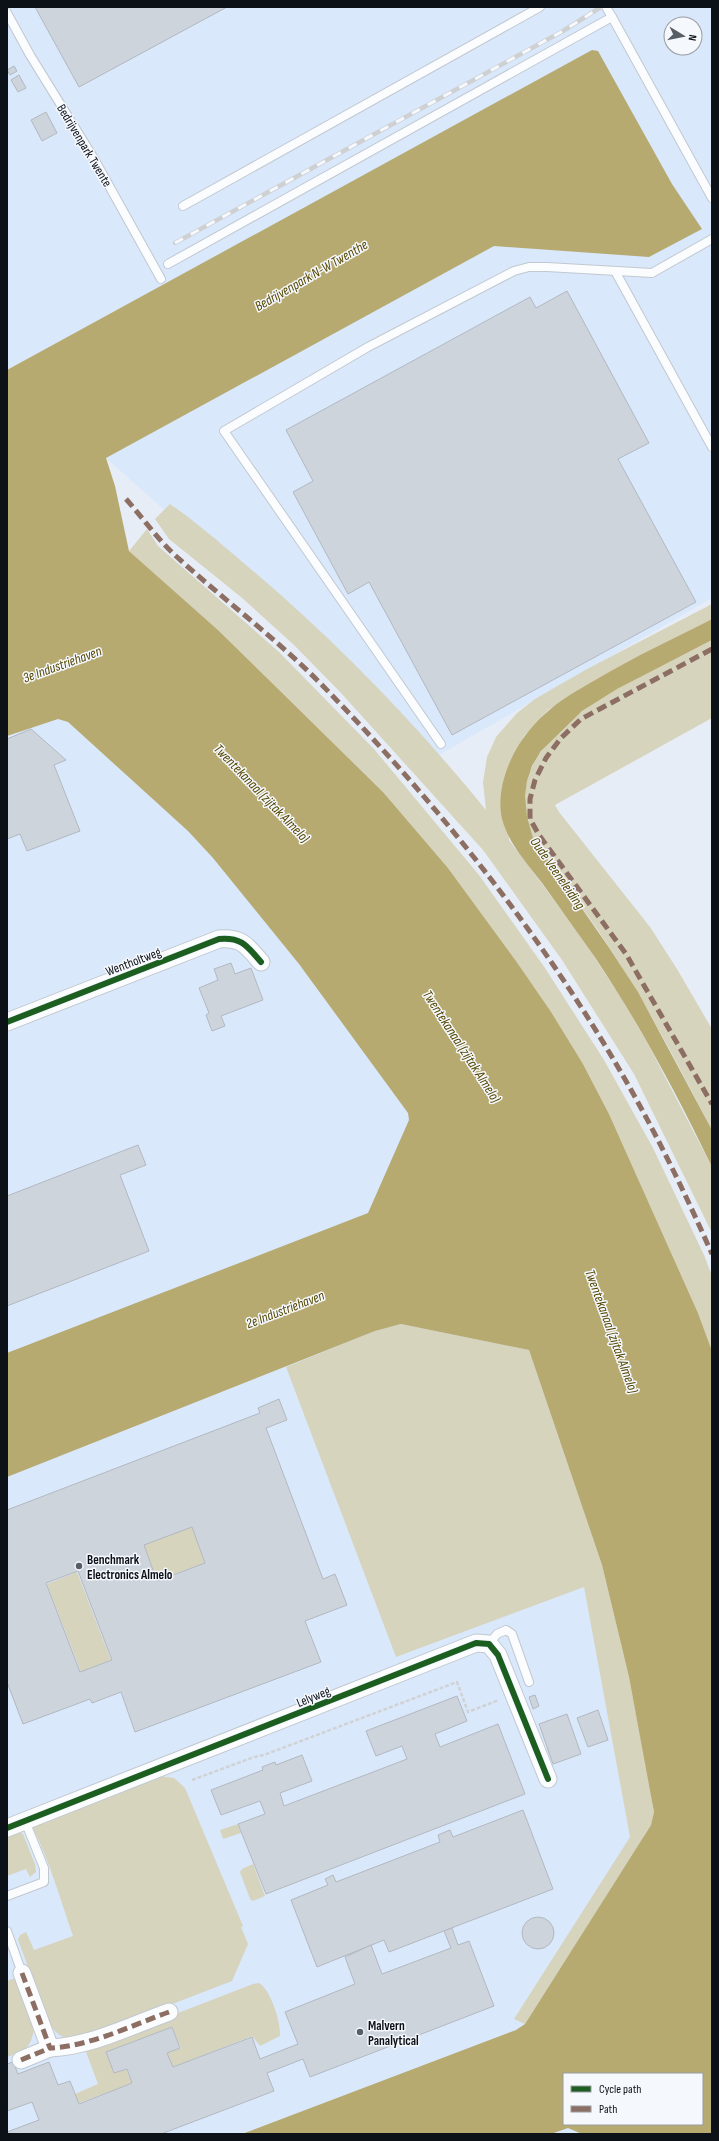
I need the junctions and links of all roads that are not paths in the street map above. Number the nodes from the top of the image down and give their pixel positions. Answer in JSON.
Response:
{"nodes":[{"id":1,"x":540,"y":7,"type":"edge"},
{"id":2,"x":606,"y":7,"type":"edge"},
{"id":3,"x":7,"y":13,"type":"edge"},
{"id":4,"x":612,"y":17,"type":"junction"},
{"id":5,"x":712,"y":198,"type":"edge"},
{"id":6,"x":183,"y":206,"type":"dead end"},
{"id":7,"x":712,"y":239,"type":"edge"},
{"id":8,"x":168,"y":264,"type":"dead end"},
{"id":9,"x":615,"y":271,"type":"junction"},
{"id":10,"x":161,"y":279,"type":"dead end"},
{"id":11,"x":712,"y":446,"type":"edge"},
{"id":12,"x":441,"y":744,"type":"dead end"},
{"id":13,"x":261,"y":962,"type":"dead end"},
{"id":14,"x":7,"y":1022,"type":"edge"},
{"id":15,"x":489,"y":1644,"type":"junction"},
{"id":16,"x":529,"y":1682,"type":"dead end"},
{"id":17,"x":548,"y":1779,"type":"dead end"},
{"id":18,"x":25,"y":1821,"type":"junction"},
{"id":19,"x":7,"y":1828,"type":"edge"},
{"id":20,"x":7,"y":1896,"type":"edge"},
{"id":21,"x":7,"y":1931,"type":"edge"},
{"id":22,"x":22,"y":1973,"type":"joint"},
{"id":23,"x":168,"y":2012,"type":"dead end"},
{"id":24,"x":50,"y":2048,"type":"junction"},
{"id":25,"x":21,"y":2060,"type":"dead end"}],
"edges":[{"from":1,"to":6,"type":"lane"},
{"from":2,"to":4,"type":"lane"},
{"from":3,"to":10,"type":"lane","name":"Bedrijvenpark Twente"},
{"from":4,"to":5,"type":"lane"},
{"from":4,"to":8,"type":"lane"},
{"from":7,"to":9,"type":"lane"},
{"from":9,"to":11,"type":"lane"},
{"from":9,"to":12,"type":"lane"},
{"from":13,"to":14,"type":"street","name":"Wentholtweg"},
{"from":15,"to":16,"type":"lane"},
{"from":15,"to":17,"type":"street"},
{"from":15,"to":18,"type":"street","name":"Lelyweg"},
{"from":18,"to":19,"type":"street","name":"Lelyweg"},
{"from":18,"to":20,"type":"lane"},
{"from":21,"to":22,"type":"lane"},
{"from":22,"to":24,"type":"street"},
{"from":23,"to":24,"type":"street"},
{"from":24,"to":25,"type":"street"}]}
